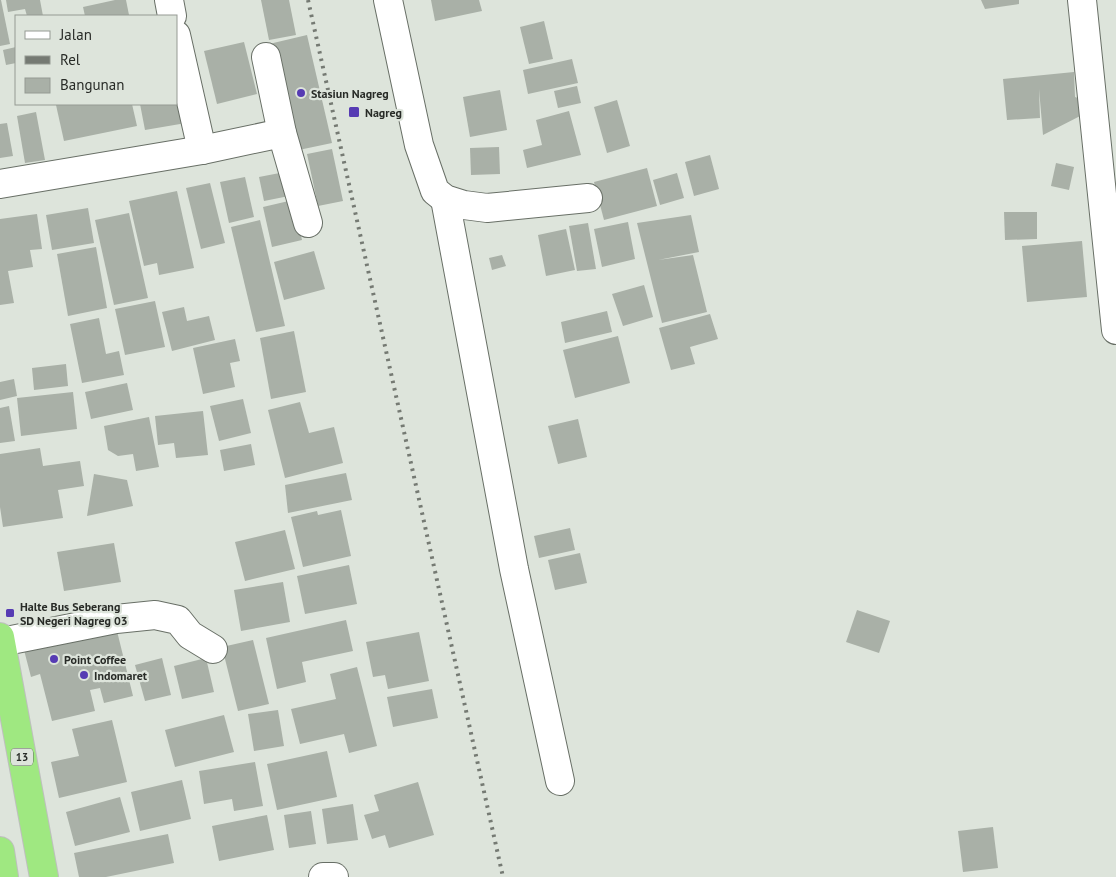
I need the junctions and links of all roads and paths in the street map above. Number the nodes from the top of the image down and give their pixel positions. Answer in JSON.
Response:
{"nodes":[{"id":1,"x":169,"y":0,"type":"edge"},
{"id":2,"x":388,"y":0,"type":"edge"},
{"id":3,"x":1082,"y":0,"type":"edge"},
{"id":4,"x":172,"y":15,"type":"edge"},
{"id":5,"x":178,"y":44,"type":"edge"},
{"id":6,"x":266,"y":57,"type":"dead end"},
{"id":7,"x":282,"y":133,"type":"junction"},
{"id":8,"x":202,"y":150,"type":"junction"},
{"id":9,"x":0,"y":184,"type":"edge"},
{"id":10,"x":588,"y":198,"type":"dead end"},
{"id":11,"x":445,"y":199,"type":"junction"},
{"id":12,"x":308,"y":223,"type":"dead end"},
{"id":13,"x":1116,"y":330,"type":"edge"},
{"id":14,"x":0,"y":639,"type":"edge"},
{"id":15,"x":213,"y":649,"type":"dead end"},
{"id":16,"x":560,"y":781,"type":"dead end"},
{"id":17,"x":0,"y":853,"type":"edge"},
{"id":18,"x":4,"y":877,"type":"edge"},
{"id":19,"x":44,"y":877,"type":"edge"},
{"id":20,"x":323,"y":877,"type":"edge"},
{"id":21,"x":334,"y":877,"type":"edge"}],
"edges":[{"from":1,"to":4,"type":"street"},
{"from":2,"to":11,"type":"street"},
{"from":3,"to":13,"type":"street"},
{"from":5,"to":8,"type":"street"},
{"from":6,"to":7,"type":"street"},
{"from":7,"to":8,"type":"street"},
{"from":7,"to":12,"type":"street"},
{"from":8,"to":9,"type":"street"},
{"from":10,"to":11,"type":"street"},
{"from":11,"to":16,"type":"street"},
{"from":14,"to":15,"type":"street"},
{"from":14,"to":19,"type":"highway","number":"13"},
{"from":17,"to":18,"type":"highway"},
{"from":20,"to":21,"type":"street"}]}
